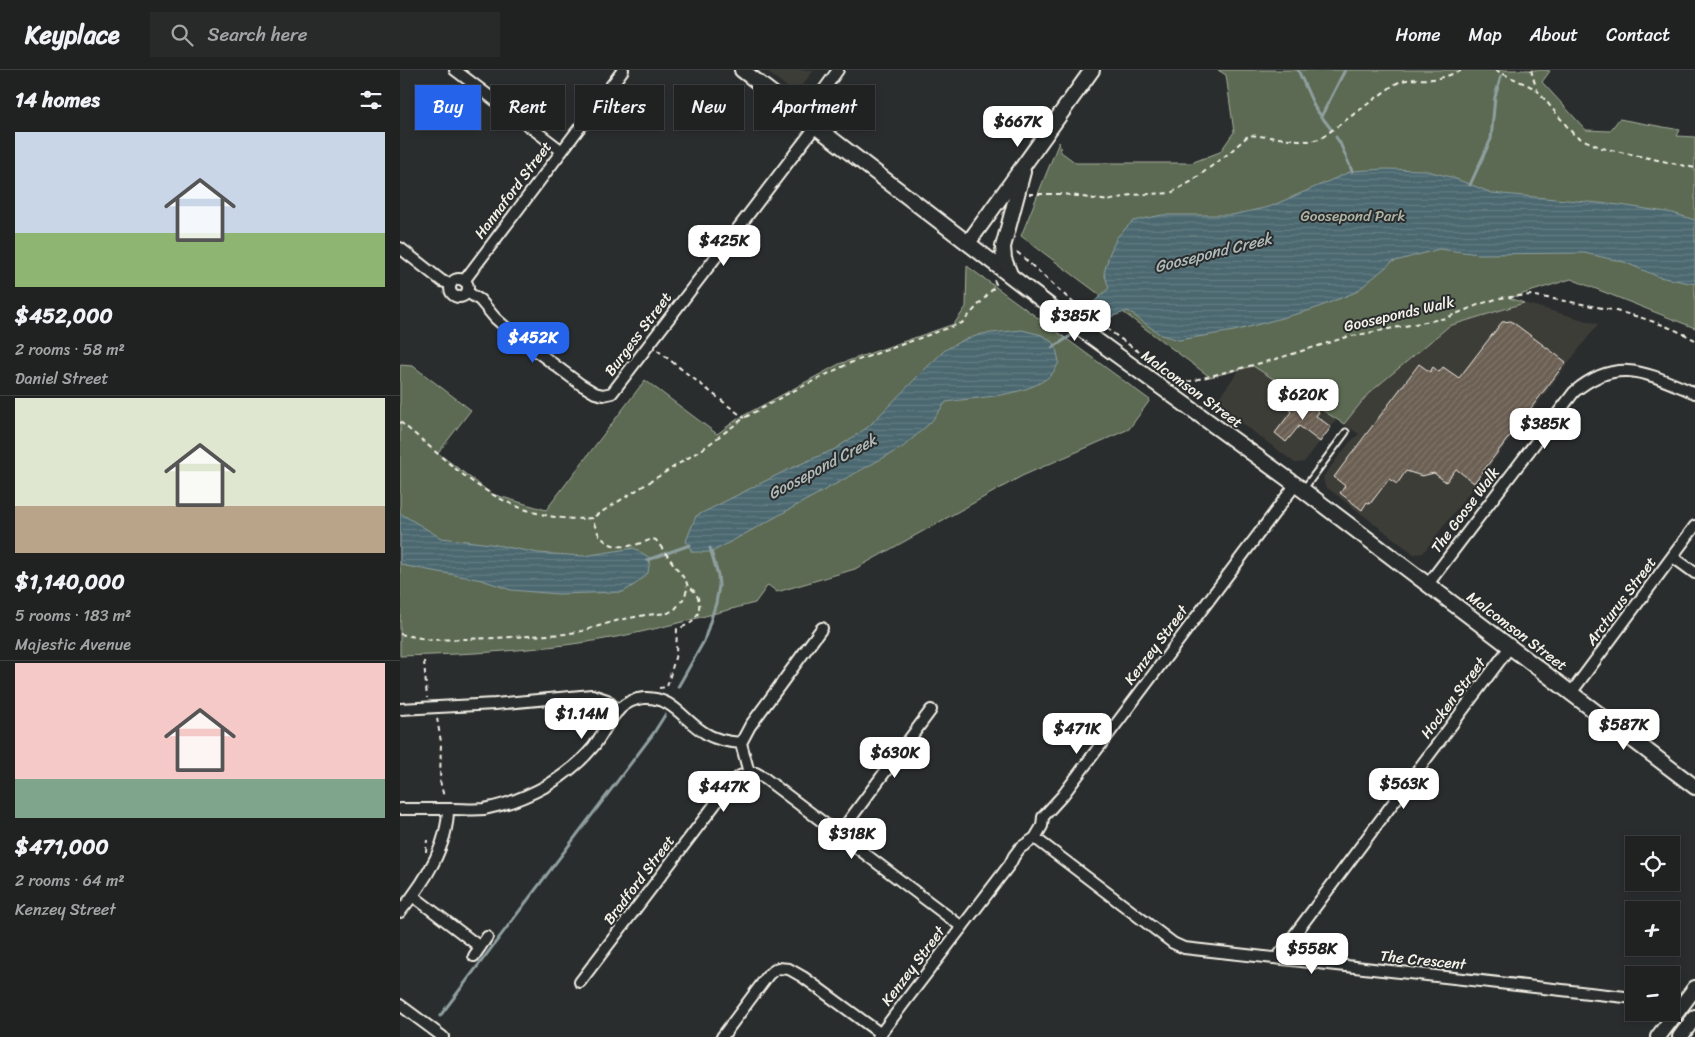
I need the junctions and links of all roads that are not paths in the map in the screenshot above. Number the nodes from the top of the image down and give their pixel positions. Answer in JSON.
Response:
{"nodes":[{"id":1,"x":455,"y":70,"type":"edge"},
{"id":2,"x":622,"y":70,"type":"edge"},
{"id":3,"x":742,"y":70,"type":"edge"},
{"id":4,"x":838,"y":70,"type":"edge"},
{"id":5,"x":1092,"y":70,"type":"edge"},
{"id":6,"x":762,"y":85,"type":"edge"},
{"id":7,"x":827,"y":85,"type":"edge"},
{"id":8,"x":813,"y":130,"type":"edge"},
{"id":9,"x":821,"y":130,"type":"edge"},
{"id":10,"x":562,"y":151,"type":"junction"},
{"id":11,"x":1026,"y":162,"type":"junction"},
{"id":12,"x":968,"y":243,"type":"junction"},
{"id":13,"x":400,"y":248,"type":"edge"},
{"id":14,"x":1011,"y":276,"type":"junction"},
{"id":15,"x":464,"y":281,"type":"junction"},
{"id":16,"x":451,"y":284,"type":"junction"},
{"id":17,"x":467,"y":292,"type":"junction"},
{"id":18,"x":1695,"y":392,"type":"edge"},
{"id":19,"x":1346,"y":432,"type":"dead end"},
{"id":20,"x":1300,"y":487,"type":"junction"},
{"id":21,"x":1695,"y":526,"type":"edge"},
{"id":22,"x":1673,"y":557,"type":"junction"},
{"id":23,"x":1695,"y":573,"type":"edge"},
{"id":24,"x":1428,"y":584,"type":"junction"},
{"id":25,"x":822,"y":628,"type":"dead end"},
{"id":26,"x":1510,"y":647,"type":"junction"},
{"id":27,"x":1571,"y":693,"type":"junction"},
{"id":28,"x":400,"y":709,"type":"edge"},
{"id":29,"x":931,"y":710,"type":"dead end"},
{"id":30,"x":618,"y":711,"type":"junction"},
{"id":31,"x":741,"y":743,"type":"junction"},
{"id":32,"x":749,"y":773,"type":"junction"},
{"id":33,"x":1695,"y":787,"type":"edge"},
{"id":34,"x":400,"y":809,"type":"edge"},
{"id":35,"x":448,"y":809,"type":"junction"},
{"id":36,"x":839,"y":834,"type":"junction"},
{"id":37,"x":1035,"y":838,"type":"junction"},
{"id":38,"x":413,"y":896,"type":"junction"},
{"id":39,"x":400,"y":912,"type":"edge"},
{"id":40,"x":962,"y":927,"type":"junction"},
{"id":41,"x":487,"y":937,"type":"dead end"},
{"id":42,"x":480,"y":947,"type":"junction"},
{"id":43,"x":474,"y":956,"type":"dead end"},
{"id":44,"x":1278,"y":958,"type":"junction"},
{"id":45,"x":580,"y":982,"type":"dead end"},
{"id":46,"x":1695,"y":988,"type":"edge"},
{"id":47,"x":1625,"y":997,"type":"edge"},
{"id":48,"x":400,"y":1005,"type":"edge"},
{"id":49,"x":1695,"y":1017,"type":"edge"},
{"id":50,"x":880,"y":1036,"type":"edge"},
{"id":51,"x":443,"y":1037,"type":"edge"},
{"id":52,"x":722,"y":1037,"type":"edge"},
{"id":53,"x":1658,"y":1037,"type":"edge"},
{"id":54,"x":1680,"y":1037,"type":"edge"}],
"edges":[{"from":1,"to":10,"type":"street"},
{"from":2,"to":10,"type":"street","name":"Hannaford Street"},
{"from":3,"to":6,"type":"main road","name":"Malcomson Street"},
{"from":4,"to":7,"type":"street"},
{"from":5,"to":11,"type":"main road"},
{"from":8,"to":17,"type":"street","name":"Burgess Street"},
{"from":9,"to":12,"type":"main road","name":"Malcomson Street"},
{"from":10,"to":15,"type":"street","name":"Hannaford Street"},
{"from":11,"to":12,"type":"main road"},
{"from":11,"to":14,"type":"main road"},
{"from":12,"to":14,"type":"main road","name":"Malcomson Street"},
{"from":13,"to":16,"type":"street"},
{"from":14,"to":20,"type":"main road","name":"Malcomson Street"},
{"from":15,"to":16,"type":"street"},
{"from":15,"to":17,"type":"street"},
{"from":16,"to":17,"type":"street"},
{"from":18,"to":24,"type":"street","name":"The Goose Walk"},
{"from":19,"to":20,"type":"lane"},
{"from":20,"to":24,"type":"main road","name":"Malcomson Street"},
{"from":20,"to":37,"type":"street","name":"Kenzey Street"},
{"from":21,"to":22,"type":"street","name":"Arcturus Street"},
{"from":22,"to":23,"type":"street"},
{"from":22,"to":27,"type":"street","name":"Arcturus Street"},
{"from":24,"to":26,"type":"main road","name":"Malcomson Street"},
{"from":25,"to":31,"type":"street"},
{"from":26,"to":27,"type":"main road","name":"Malcomson Street"},
{"from":26,"to":44,"type":"street","name":"Hocken Street"},
{"from":27,"to":33,"type":"main road","name":"Malcomson Street"},
{"from":28,"to":30,"type":"street"},
{"from":29,"to":36,"type":"street"},
{"from":30,"to":31,"type":"street"},
{"from":30,"to":35,"type":"street"},
{"from":31,"to":32,"type":"street"},
{"from":32,"to":36,"type":"street"},
{"from":32,"to":45,"type":"street","name":"Bradford Street"},
{"from":34,"to":35,"type":"street"},
{"from":35,"to":38,"type":"street"},
{"from":36,"to":40,"type":"street"},
{"from":37,"to":40,"type":"street","name":"Kenzey Street"},
{"from":37,"to":44,"type":"street","name":"The Crescent"},
{"from":38,"to":39,"type":"street"},
{"from":38,"to":42,"type":"street"},
{"from":40,"to":50,"type":"street","name":"Kenzey Street"},
{"from":41,"to":42,"type":"street"},
{"from":42,"to":43,"type":"street"},
{"from":44,"to":47,"type":"street","name":"The Crescent"},
{"from":46,"to":53,"type":"main road"},
{"from":48,"to":51,"type":"street"},
{"from":49,"to":54,"type":"main road"},
{"from":50,"to":52,"type":"street"}]}
